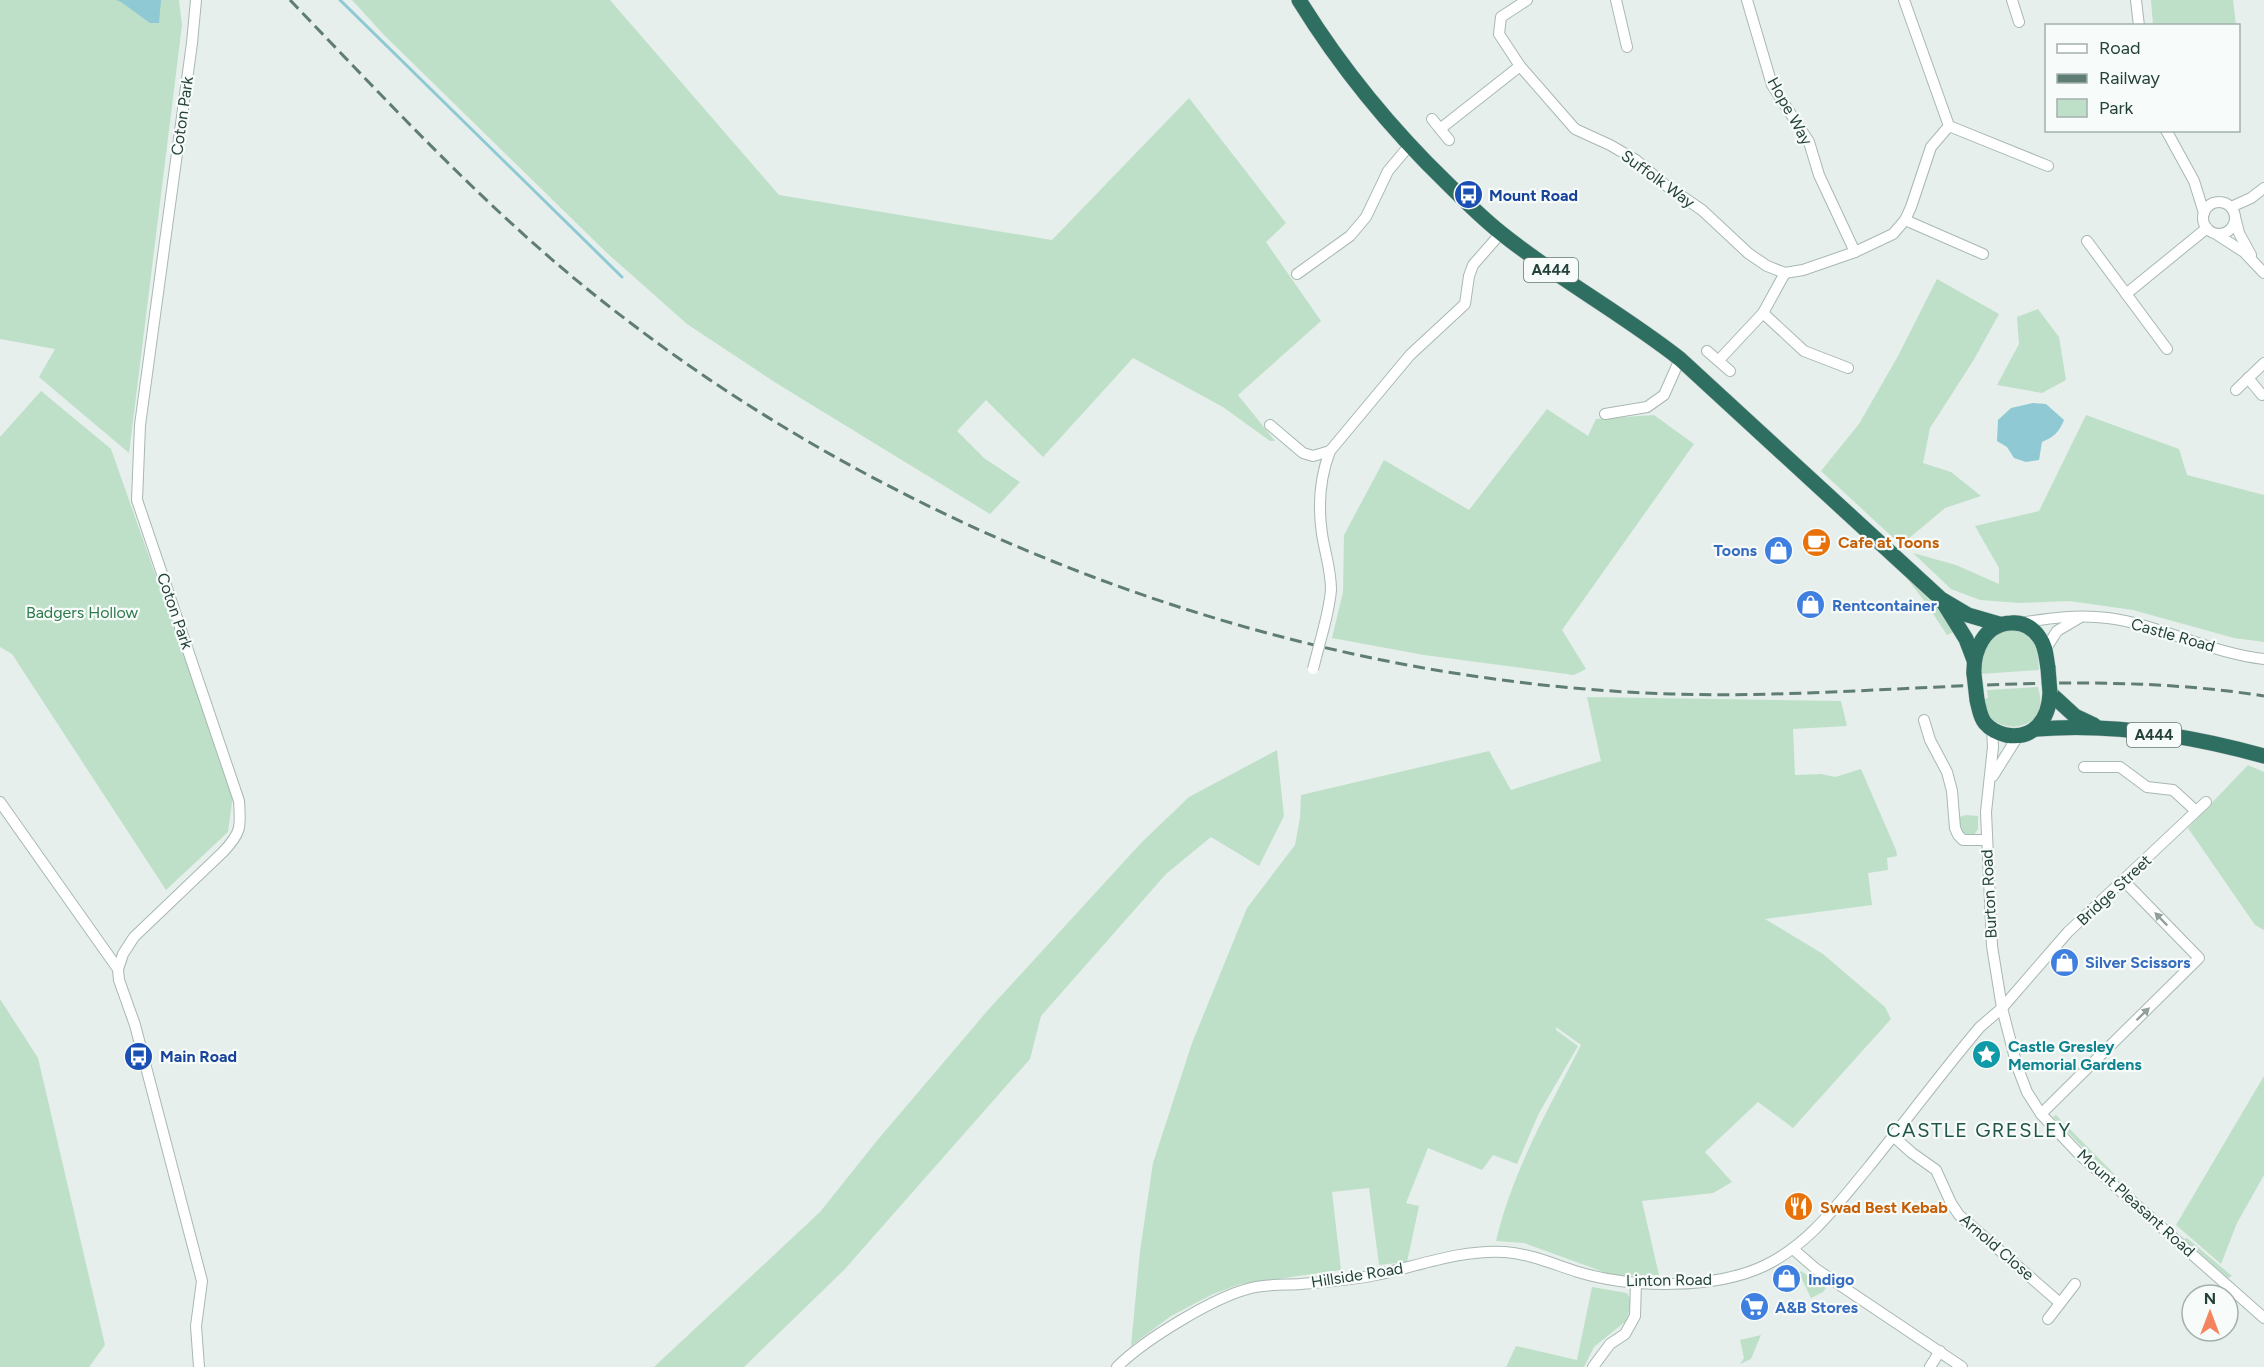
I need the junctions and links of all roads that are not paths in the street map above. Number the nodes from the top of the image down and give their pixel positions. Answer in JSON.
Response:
{"nodes":[{"id":1,"x":196,"y":0,"type":"edge"},
{"id":2,"x":1527,"y":0,"type":"edge"},
{"id":3,"x":1616,"y":0,"type":"edge"},
{"id":4,"x":1747,"y":0,"type":"edge"},
{"id":5,"x":2012,"y":0,"type":"edge"},
{"id":6,"x":2136,"y":0,"type":"edge"},
{"id":7,"x":1906,"y":1,"type":"edge"},
{"id":8,"x":1303,"y":2,"type":"edge"},
{"id":9,"x":2019,"y":22,"type":"dead end"},
{"id":10,"x":2139,"y":24,"type":"edge"},
{"id":11,"x":1627,"y":47,"type":"dead end"},
{"id":12,"x":1520,"y":66,"type":"junction"},
{"id":13,"x":1432,"y":120,"type":"dead end"},
{"id":14,"x":1949,"y":126,"type":"junction"},
{"id":15,"x":1440,"y":129,"type":"junction"},
{"id":16,"x":2167,"y":132,"type":"edge"},
{"id":17,"x":1449,"y":140,"type":"dead end"},
{"id":18,"x":1409,"y":146,"type":"junction"},
{"id":19,"x":2048,"y":166,"type":"dead end"},
{"id":20,"x":2194,"y":181,"type":"junction"},
{"id":21,"x":2264,"y":188,"type":"edge"},
{"id":22,"x":2229,"y":209,"type":"junction"},
{"id":23,"x":2204,"y":213,"type":"junction"},
{"id":24,"x":1905,"y":220,"type":"junction"},
{"id":25,"x":2211,"y":231,"type":"junction"},
{"id":26,"x":1501,"y":233,"type":"junction"},
{"id":27,"x":2087,"y":242,"type":"dead end"},
{"id":28,"x":1855,"y":252,"type":"junction"},
{"id":29,"x":1983,"y":254,"type":"dead end"},
{"id":30,"x":2263,"y":272,"type":"edge"},
{"id":31,"x":1785,"y":273,"type":"junction"},
{"id":32,"x":1297,"y":274,"type":"dead end"},
{"id":33,"x":2126,"y":294,"type":"junction"},
{"id":34,"x":1763,"y":313,"type":"junction"},
{"id":35,"x":2167,"y":349,"type":"dead end"},
{"id":36,"x":1707,"y":351,"type":"dead end"},
{"id":37,"x":1680,"y":359,"type":"junction"},
{"id":38,"x":1719,"y":360,"type":"junction"},
{"id":39,"x":2264,"y":363,"type":"edge"},
{"id":40,"x":1848,"y":368,"type":"dead end"},
{"id":41,"x":1730,"y":370,"type":"dead end"},
{"id":42,"x":2248,"y":378,"type":"junction"},
{"id":43,"x":2236,"y":390,"type":"dead end"},
{"id":44,"x":2262,"y":395,"type":"dead end"},
{"id":45,"x":1605,"y":414,"type":"dead end"},
{"id":46,"x":1270,"y":424,"type":"dead end"},
{"id":47,"x":1330,"y":451,"type":"junction"},
{"id":48,"x":1941,"y":599,"type":"junction"},
{"id":49,"x":2082,"y":616,"type":"junction"},
{"id":50,"x":2021,"y":623,"type":"junction"},
{"id":51,"x":1999,"y":624,"type":"junction"},
{"id":52,"x":2045,"y":650,"type":"junction"},
{"id":53,"x":2264,"y":659,"type":"edge"},
{"id":54,"x":1974,"y":667,"type":"junction"},
{"id":55,"x":1313,"y":669,"type":"dead end"},
{"id":56,"x":2050,"y":693,"type":"junction"},
{"id":57,"x":1924,"y":720,"type":"dead end"},
{"id":58,"x":2099,"y":727,"type":"junction"},
{"id":59,"x":1992,"y":729,"type":"junction"},
{"id":60,"x":2037,"y":729,"type":"junction"},
{"id":61,"x":2018,"y":736,"type":"junction"},
{"id":62,"x":2264,"y":756,"type":"edge"},
{"id":63,"x":2084,"y":767,"type":"dead end"},
{"id":64,"x":1991,"y":780,"type":"junction"},
{"id":65,"x":0,"y":802,"type":"edge"},
{"id":66,"x":2206,"y":802,"type":"dead end"},
{"id":67,"x":2196,"y":811,"type":"junction"},
{"id":68,"x":1986,"y":840,"type":"junction"},
{"id":69,"x":2123,"y":880,"type":"junction"},
{"id":70,"x":118,"y":969,"type":"junction"},
{"id":71,"x":2002,"y":1008,"type":"junction"},
{"id":72,"x":2041,"y":1114,"type":"junction"},
{"id":73,"x":1893,"y":1136,"type":"junction"},
{"id":74,"x":1793,"y":1249,"type":"junction"},
{"id":75,"x":1615,"y":1280,"type":"joint"},
{"id":76,"x":1636,"y":1282,"type":"junction"},
{"id":77,"x":2075,"y":1284,"type":"dead end"},
{"id":78,"x":2060,"y":1303,"type":"junction"},
{"id":79,"x":2264,"y":1318,"type":"edge"},
{"id":80,"x":2048,"y":1319,"type":"dead end"},
{"id":81,"x":1940,"y":1351,"type":"junction"},
{"id":82,"x":199,"y":1367,"type":"edge"},
{"id":83,"x":1117,"y":1367,"type":"edge"},
{"id":84,"x":1593,"y":1367,"type":"edge"},
{"id":85,"x":1930,"y":1367,"type":"edge"},
{"id":86,"x":1962,"y":1367,"type":"edge"}],
"edges":[{"from":1,"to":70,"type":"street","name":"Coton Park"},
{"from":2,"to":12,"type":"street","name":"Suffolk Way"},
{"from":3,"to":11,"type":"street"},
{"from":4,"to":28,"type":"street","name":"Hope Way"},
{"from":5,"to":9,"type":"street"},
{"from":6,"to":10,"type":"street"},
{"from":7,"to":14,"type":"street"},
{"from":8,"to":18,"type":"highway","number":"A444"},
{"from":12,"to":15,"type":"street"},
{"from":12,"to":31,"type":"street","name":"Suffolk Way"},
{"from":13,"to":15,"type":"street"},
{"from":14,"to":19,"type":"street"},
{"from":14,"to":24,"type":"street"},
{"from":15,"to":17,"type":"street"},
{"from":16,"to":20,"type":"street"},
{"from":18,"to":26,"type":"highway","number":"A444"},
{"from":18,"to":32,"type":"street"},
{"from":20,"to":22,"type":"street"},
{"from":20,"to":23,"type":"street"},
{"from":21,"to":22,"type":"street"},
{"from":22,"to":23,"type":"street"},
{"from":22,"to":25,"type":"street"},
{"from":22,"to":30,"type":"street"},
{"from":23,"to":25,"type":"street"},
{"from":24,"to":28,"type":"street"},
{"from":24,"to":29,"type":"street"},
{"from":25,"to":30,"type":"street"},
{"from":25,"to":33,"type":"street"},
{"from":26,"to":37,"type":"highway","number":"A444"},
{"from":26,"to":47,"type":"street"},
{"from":27,"to":33,"type":"street"},
{"from":28,"to":31,"type":"street"},
{"from":31,"to":34,"type":"street"},
{"from":33,"to":35,"type":"street"},
{"from":34,"to":38,"type":"street"},
{"from":34,"to":40,"type":"street"},
{"from":36,"to":38,"type":"street"},
{"from":37,"to":45,"type":"street"},
{"from":37,"to":48,"type":"highway","number":"A444"},
{"from":38,"to":41,"type":"street"},
{"from":39,"to":42,"type":"street"},
{"from":42,"to":43,"type":"street"},
{"from":42,"to":44,"type":"street"},
{"from":46,"to":47,"type":"street"},
{"from":47,"to":55,"type":"street","bridge":true},
{"from":48,"to":51,"type":"highway","number":"A444"},
{"from":48,"to":54,"type":"highway","number":"A444"},
{"from":49,"to":50,"type":"street","name":"Castle Road"},
{"from":49,"to":52,"type":"street"},
{"from":49,"to":53,"type":"street","name":"Castle Road"},
{"from":50,"to":51,"type":"highway","number":"A444"},
{"from":50,"to":52,"type":"highway"},
{"from":51,"to":54,"type":"highway"},
{"from":52,"to":56,"type":"highway","bridge":true},
{"from":54,"to":59,"type":"highway","number":"A444","bridge":true},
{"from":56,"to":58,"type":"highway","number":"A444"},
{"from":56,"to":60,"type":"highway"},
{"from":57,"to":68,"type":"street"},
{"from":58,"to":60,"type":"highway","number":"A444"},
{"from":58,"to":62,"type":"highway","number":"A444"},
{"from":59,"to":61,"type":"highway"},
{"from":59,"to":64,"type":"street","name":"Burton Road"},
{"from":60,"to":61,"type":"highway","number":"A444"},
{"from":61,"to":64,"type":"street","name":"Burton Road"},
{"from":63,"to":67,"type":"street"},
{"from":64,"to":68,"type":"street","name":"Burton Road"},
{"from":65,"to":70,"type":"street"},
{"from":66,"to":67,"type":"street","name":"Bridge Street"},
{"from":67,"to":69,"type":"street","name":"Bridge Street"},
{"from":68,"to":71,"type":"street","name":"Burton Road"},
{"from":69,"to":71,"type":"street","name":"Bridge Street"},
{"from":72,"to":69,"type":"street","one_way":true},
{"from":70,"to":82,"type":"street"},
{"from":71,"to":72,"type":"street","name":"Mount Pleasant Road"},
{"from":71,"to":73,"type":"street","name":"Linton Road"},
{"from":72,"to":79,"type":"street","name":"Mount Pleasant Road"},
{"from":73,"to":74,"type":"street","name":"Linton Road"},
{"from":73,"to":78,"type":"street","name":"Arnold Close"},
{"from":74,"to":76,"type":"street","name":"Linton Road"},
{"from":74,"to":81,"type":"street"},
{"from":75,"to":76,"type":"street","name":"Linton Road"},
{"from":75,"to":83,"type":"street","name":"Hillside Road"},
{"from":76,"to":84,"type":"street"},
{"from":77,"to":78,"type":"street"},
{"from":78,"to":80,"type":"street"},
{"from":81,"to":85,"type":"street"},
{"from":81,"to":86,"type":"street"}]}
